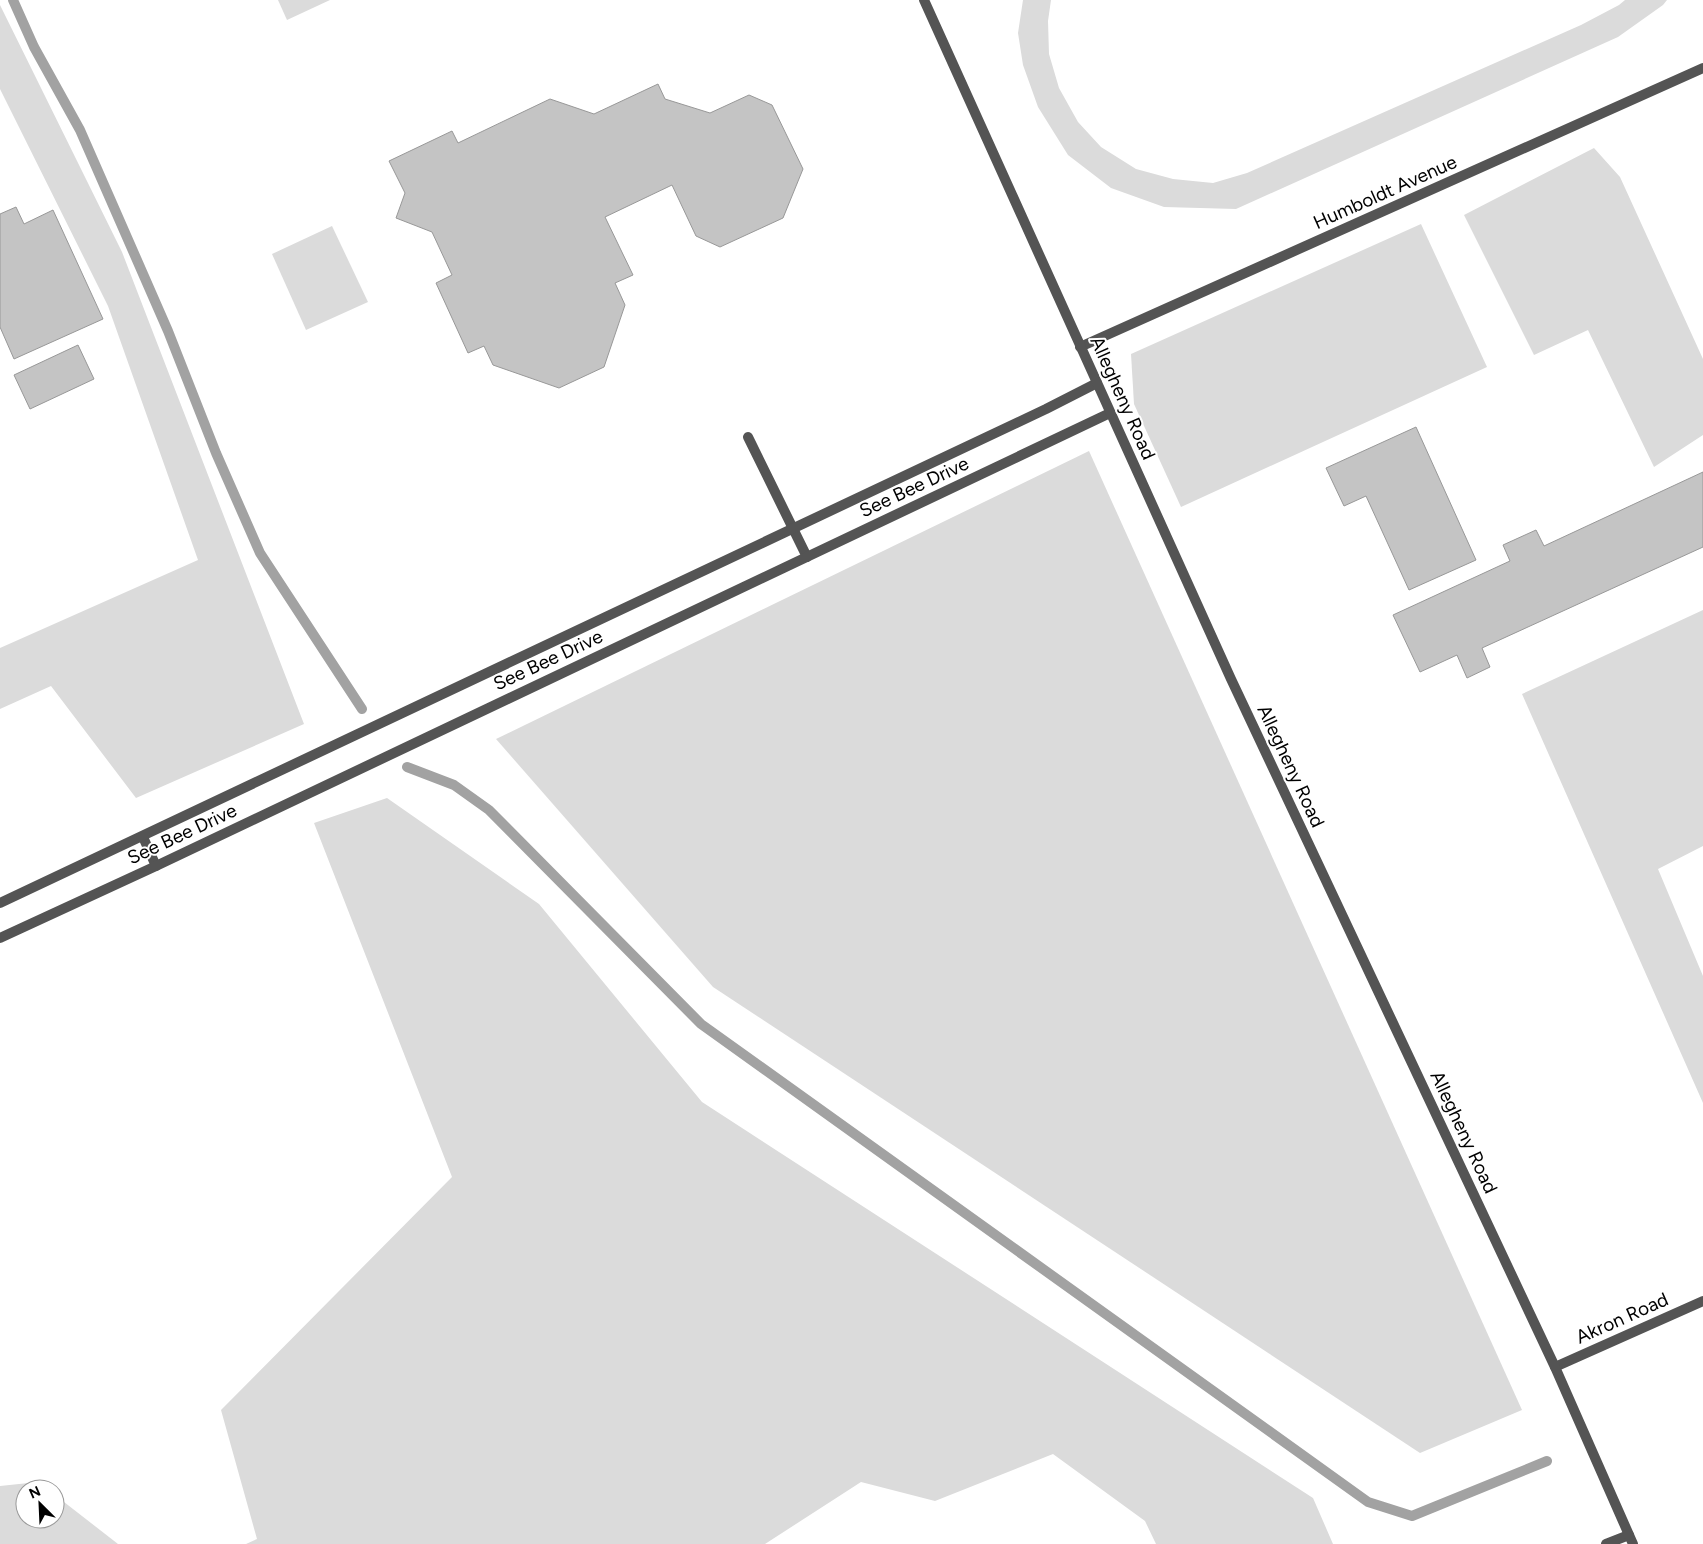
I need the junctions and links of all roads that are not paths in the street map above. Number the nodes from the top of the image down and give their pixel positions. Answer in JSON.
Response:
{"nodes":[{"id":1,"x":924,"y":0,"type":"edge"},
{"id":2,"x":1703,"y":68,"type":"edge"},
{"id":3,"x":1080,"y":347,"type":"junction"},
{"id":4,"x":1097,"y":383,"type":"junction"},
{"id":5,"x":1110,"y":413,"type":"junction"},
{"id":6,"x":748,"y":437,"type":"dead end"},
{"id":7,"x":793,"y":529,"type":"junction"},
{"id":8,"x":806,"y":557,"type":"junction"},
{"id":9,"x":143,"y":837,"type":"junction"},
{"id":10,"x":156,"y":866,"type":"junction"},
{"id":11,"x":0,"y":904,"type":"edge"},
{"id":12,"x":0,"y":938,"type":"edge"},
{"id":13,"x":1703,"y":1301,"type":"edge"},
{"id":14,"x":1555,"y":1367,"type":"junction"},
{"id":15,"x":1631,"y":1540,"type":"edge"},
{"id":16,"x":1606,"y":1544,"type":"edge"}],
"edges":[{"from":1,"to":3,"type":"street","name":"Allegheny Road"},
{"from":2,"to":3,"type":"street","name":"Humboldt Avenue"},
{"from":3,"to":4,"type":"street","name":"Allegheny Road"},
{"from":4,"to":5,"type":"street","name":"Allegheny Road"},
{"from":4,"to":7,"type":"street","name":"See Bee Drive"},
{"from":5,"to":8,"type":"street","name":"See Bee Drive"},
{"from":5,"to":14,"type":"street","name":"Allegheny Road"},
{"from":6,"to":7,"type":"street"},
{"from":7,"to":8,"type":"street"},
{"from":7,"to":9,"type":"street","name":"See Bee Drive"},
{"from":8,"to":10,"type":"street","name":"See Bee Drive"},
{"from":9,"to":10,"type":"street"},
{"from":9,"to":11,"type":"street","name":"See Bee Drive"},
{"from":10,"to":12,"type":"street","name":"See Bee Drive"},
{"from":13,"to":14,"type":"street","name":"Akron Road"},
{"from":14,"to":15,"type":"street","name":"Allegheny Road"},
{"from":15,"to":16,"type":"street"}]}
